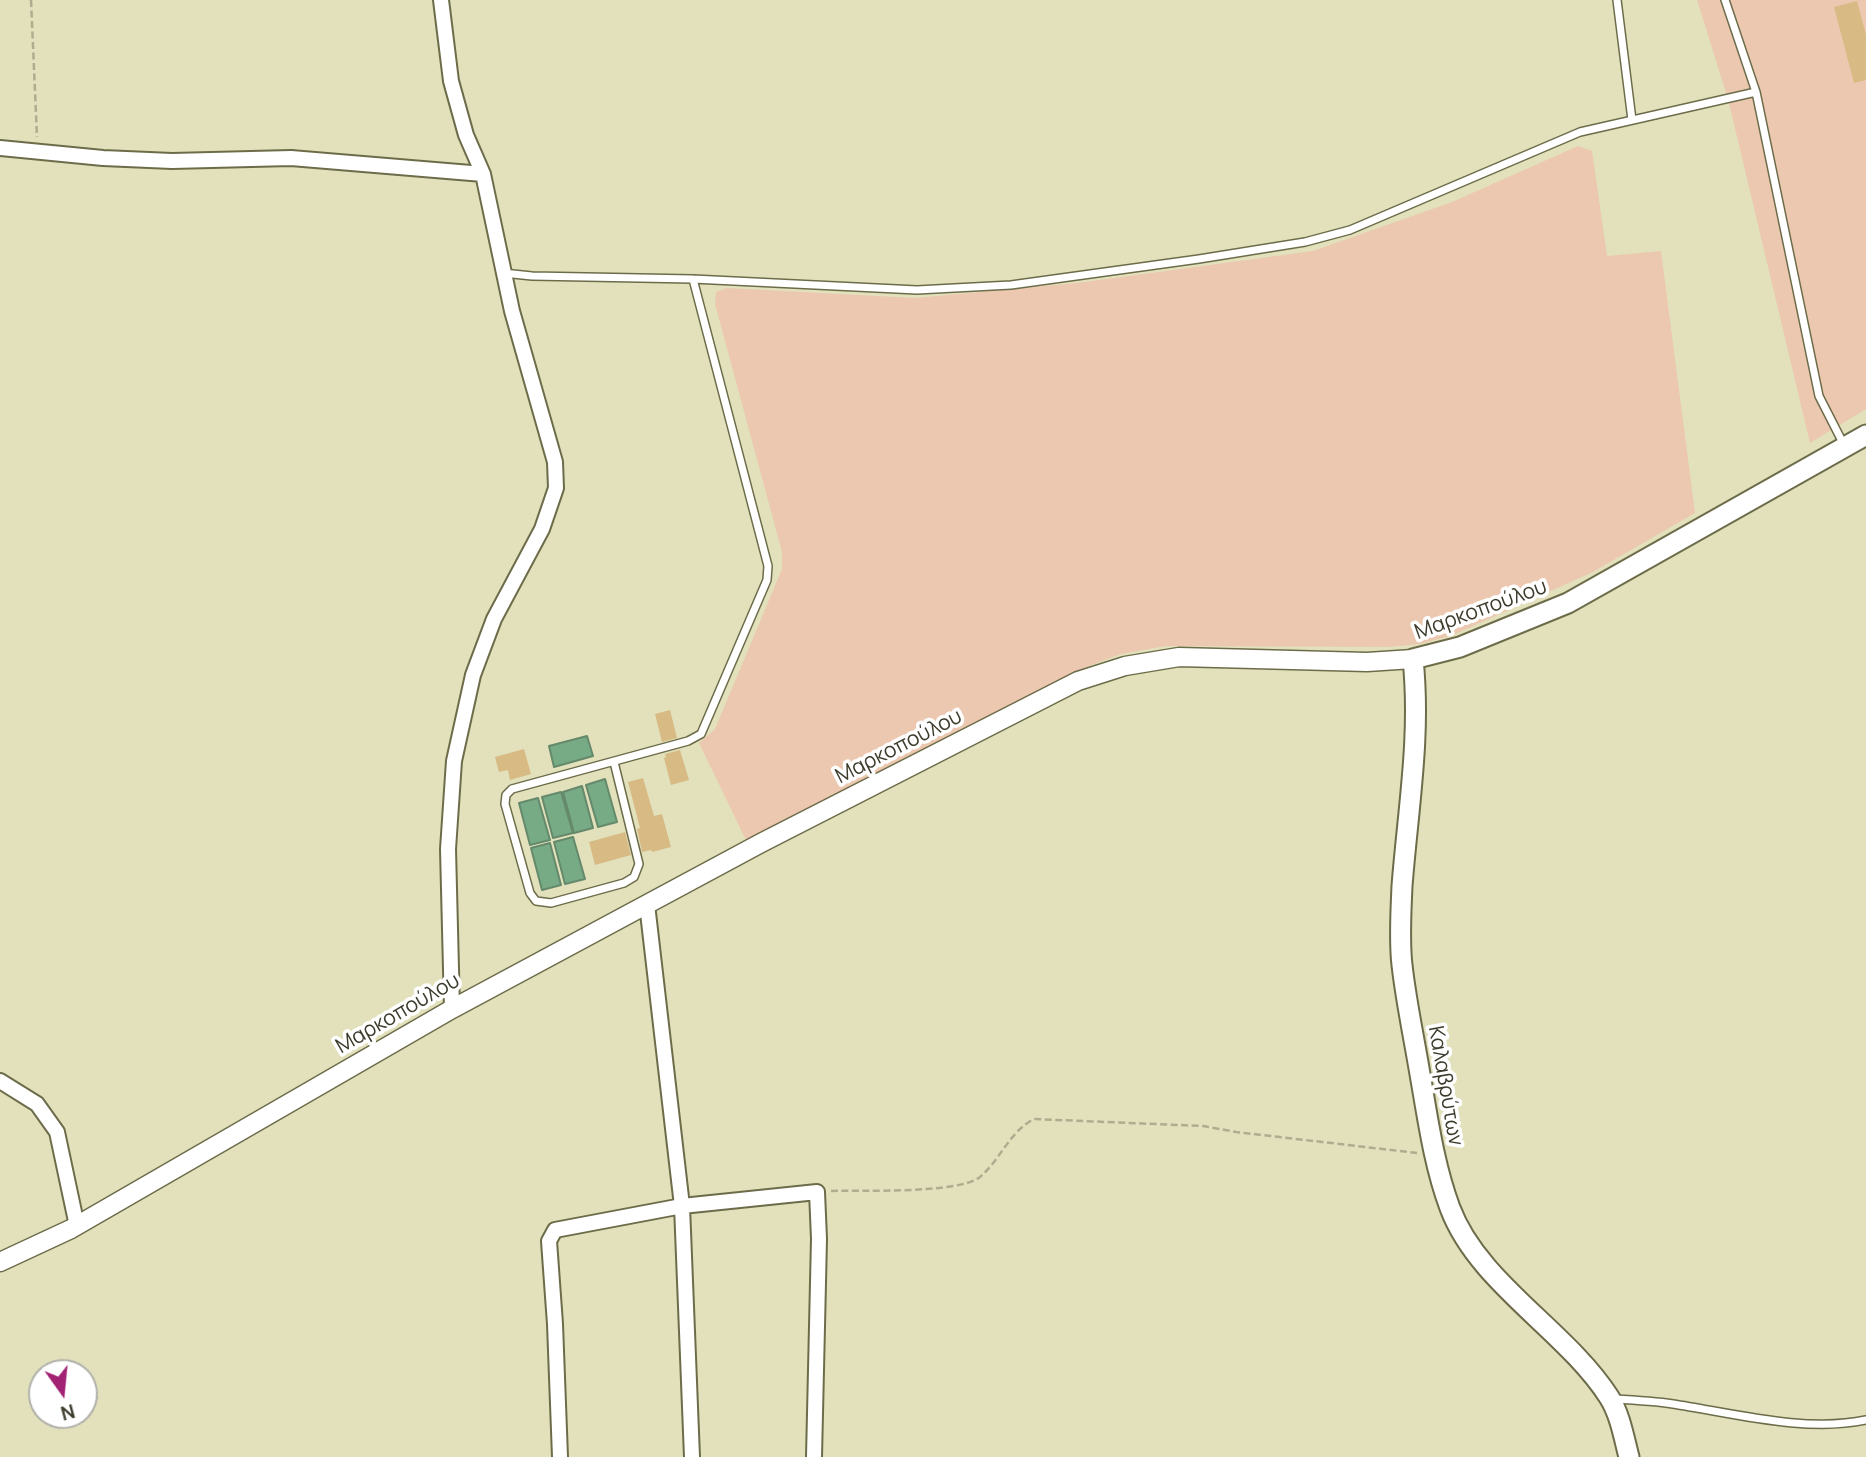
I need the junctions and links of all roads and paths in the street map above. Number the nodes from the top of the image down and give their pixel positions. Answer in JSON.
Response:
{"nodes":[{"id":1,"x":31,"y":0,"type":"edge"},
{"id":2,"x":441,"y":0,"type":"edge"},
{"id":3,"x":1617,"y":0,"type":"edge"},
{"id":4,"x":1724,"y":0,"type":"edge"},
{"id":5,"x":1756,"y":92,"type":"junction"},
{"id":6,"x":1632,"y":120,"type":"junction"},
{"id":7,"x":0,"y":148,"type":"edge"},
{"id":8,"x":38,"y":151,"type":"junction"},
{"id":9,"x":483,"y":174,"type":"junction"},
{"id":10,"x":503,"y":272,"type":"junction"},
{"id":11,"x":693,"y":278,"type":"junction"},
{"id":12,"x":1866,"y":435,"type":"edge"},
{"id":13,"x":1846,"y":447,"type":"junction"},
{"id":14,"x":1413,"y":659,"type":"junction"},
{"id":15,"x":614,"y":762,"type":"junction"},
{"id":16,"x":647,"y":904,"type":"junction"},
{"id":17,"x":452,"y":1009,"type":"junction"},
{"id":18,"x":0,"y":1081,"type":"edge"},
{"id":19,"x":1434,"y":1156,"type":"junction"},
{"id":20,"x":817,"y":1192,"type":"junction"},
{"id":21,"x":682,"y":1206,"type":"junction"},
{"id":22,"x":77,"y":1226,"type":"junction"},
{"id":23,"x":0,"y":1262,"type":"edge"},
{"id":24,"x":1610,"y":1398,"type":"junction"},
{"id":25,"x":1866,"y":1420,"type":"edge"},
{"id":26,"x":560,"y":1457,"type":"edge"},
{"id":27,"x":692,"y":1457,"type":"edge"},
{"id":28,"x":814,"y":1457,"type":"edge"},
{"id":29,"x":1629,"y":1457,"type":"edge"}],
"edges":[{"from":1,"to":8,"type":"path"},
{"from":2,"to":9,"type":"street"},
{"from":3,"to":6,"type":"lane"},
{"from":4,"to":5,"type":"lane"},
{"from":5,"to":6,"type":"lane"},
{"from":5,"to":13,"type":"lane"},
{"from":6,"to":11,"type":"lane"},
{"from":7,"to":8,"type":"street"},
{"from":8,"to":9,"type":"street"},
{"from":9,"to":10,"type":"street"},
{"from":10,"to":11,"type":"lane"},
{"from":10,"to":17,"type":"street"},
{"from":11,"to":15,"type":"lane"},
{"from":12,"to":13,"type":"main road","name":"Μαρκοπούλου"},
{"from":13,"to":14,"type":"main road","name":"Μαρκοπούλου"},
{"from":14,"to":16,"type":"street","name":"Μαρκοπούλου"},
{"from":14,"to":19,"type":"main road","name":"Καλαβρύτων"},
{"from":15,"to":15,"type":"lane"},
{"from":16,"to":17,"type":"street","name":"Μαρκοπούλου"},
{"from":16,"to":21,"type":"street"},
{"from":17,"to":22,"type":"street","name":"Μαρκοπούλου"},
{"from":18,"to":22,"type":"street"},
{"from":19,"to":20,"type":"path"},
{"from":19,"to":24,"type":"main road","name":"Καλαβρύτων"},
{"from":20,"to":21,"type":"street"},
{"from":20,"to":28,"type":"street"},
{"from":21,"to":26,"type":"street"},
{"from":21,"to":27,"type":"street"},
{"from":22,"to":23,"type":"street","name":"Μαρκοπούλου"},
{"from":24,"to":25,"type":"lane"},
{"from":24,"to":29,"type":"main road","name":"Καλαβρύτων"}]}
